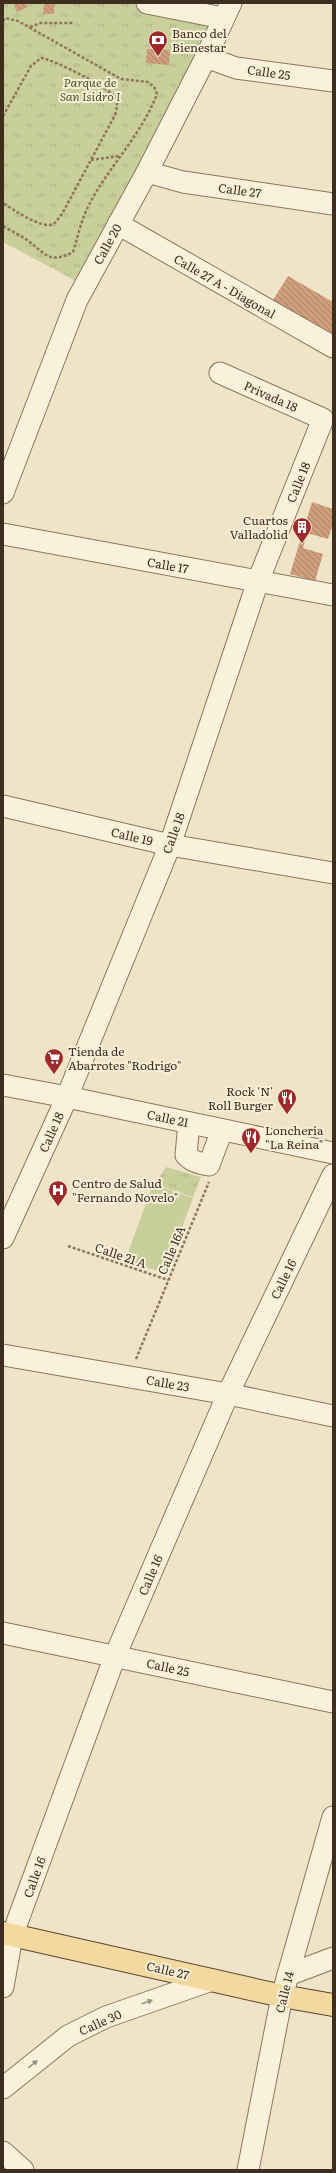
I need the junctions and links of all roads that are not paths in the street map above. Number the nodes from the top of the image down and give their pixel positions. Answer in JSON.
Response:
{"nodes":[{"id":1,"x":147,"y":3,"type":"edge"},
{"id":2,"x":227,"y":11,"type":"edge"},
{"id":3,"x":206,"y":57,"type":"junction"},
{"id":4,"x":333,"y":81,"type":"edge"},
{"id":5,"x":147,"y":172,"type":"junction"},
{"id":6,"x":333,"y":204,"type":"edge"},
{"id":7,"x":118,"y":224,"type":"junction"},
{"id":8,"x":333,"y":347,"type":"edge"},
{"id":9,"x":220,"y":373,"type":"dead end"},
{"id":10,"x":323,"y":419,"type":"joint"},
{"id":11,"x":3,"y":493,"type":"edge"},
{"id":12,"x":3,"y":534,"type":"edge"},
{"id":13,"x":258,"y":582,"type":"junction"},
{"id":14,"x":333,"y":595,"type":"edge"},
{"id":15,"x":3,"y":806,"type":"edge"},
{"id":16,"x":170,"y":845,"type":"junction"},
{"id":17,"x":333,"y":873,"type":"edge"},
{"id":18,"x":3,"y":1085,"type":"edge"},
{"id":19,"x":67,"y":1097,"type":"junction"},
{"id":20,"x":189,"y":1123,"type":"junction"},
{"id":21,"x":222,"y":1130,"type":"junction"},
{"id":22,"x":333,"y":1153,"type":"edge"},
{"id":23,"x":333,"y":1175,"type":"edge"},
{"id":24,"x":3,"y":1238,"type":"edge"},
{"id":25,"x":3,"y":1355,"type":"edge"},
{"id":26,"x":228,"y":1394,"type":"junction"},
{"id":27,"x":333,"y":1416,"type":"edge"},
{"id":28,"x":3,"y":1634,"type":"edge"},
{"id":29,"x":115,"y":1656,"type":"junction"},
{"id":30,"x":333,"y":1702,"type":"edge"},
{"id":31,"x":333,"y":1817,"type":"edge"},
{"id":32,"x":8,"y":1934,"type":"edge"},
{"id":33,"x":333,"y":1958,"type":"edge"},
{"id":34,"x":288,"y":1975,"type":"junction"},
{"id":35,"x":212,"y":1980,"type":"junction"},
{"id":36,"x":3,"y":1987,"type":"edge"},
{"id":37,"x":282,"y":1996,"type":"junction"},
{"id":38,"x":333,"y":2005,"type":"edge"},
{"id":39,"x":3,"y":2088,"type":"edge"},
{"id":40,"x":3,"y":2152,"type":"edge"},
{"id":41,"x":23,"y":2170,"type":"edge"},
{"id":42,"x":248,"y":2170,"type":"edge"}],
"edges":[{"from":1,"to":2,"type":"street"},
{"from":2,"to":3,"type":"street","name":"Calle 20"},
{"from":3,"to":4,"type":"street","name":"Calle 25"},
{"from":3,"to":5,"type":"street","name":"Calle 20"},
{"from":5,"to":6,"type":"street","name":"Calle 27"},
{"from":5,"to":7,"type":"street","name":"Calle 20"},
{"from":7,"to":8,"type":"street","name":"Calle 27 A - Diagonal"},
{"from":7,"to":11,"type":"street","name":"Calle 20"},
{"from":9,"to":10,"type":"street","name":"Privada 18"},
{"from":10,"to":13,"type":"street","name":"Calle 18"},
{"from":12,"to":13,"type":"street","name":"Calle 17"},
{"from":13,"to":14,"type":"street","name":"Calle 17"},
{"from":13,"to":16,"type":"street","name":"Calle 18"},
{"from":15,"to":16,"type":"street","name":"Calle 19"},
{"from":16,"to":17,"type":"street","name":"Calle 19"},
{"from":16,"to":19,"type":"street","name":"Calle 18"},
{"from":18,"to":19,"type":"street","name":"Calle 21"},
{"from":19,"to":20,"type":"street","name":"Calle 21"},
{"from":19,"to":24,"type":"street","name":"Calle 18"},
{"from":20,"to":21,"type":"street","name":"Calle 21"},
{"from":20,"to":21,"type":"street"},
{"from":21,"to":22,"type":"street","name":"Calle 21"},
{"from":23,"to":26,"type":"street","name":"Calle 16"},
{"from":25,"to":26,"type":"street","name":"Calle 23"},
{"from":26,"to":27,"type":"street","name":"Calle 23"},
{"from":26,"to":29,"type":"street","name":"Calle 16"},
{"from":28,"to":29,"type":"street","name":"Calle 25"},
{"from":29,"to":30,"type":"street","name":"Calle 25"},
{"from":29,"to":32,"type":"street","name":"Calle 16"},
{"from":31,"to":34,"type":"street","name":"Calle 14"},
{"from":32,"to":35,"type":"main road","name":"Calle 27"},
{"from":32,"to":36,"type":"street","name":"Calle 16"},
{"from":33,"to":34,"type":"street"},
{"from":34,"to":37,"type":"street","name":"Calle 14"},
{"from":35,"to":37,"type":"main road","name":"Calle 27"},
{"from":39,"to":35,"type":"street","name":"Calle 30","one_way":true},
{"from":37,"to":38,"type":"main road","name":"Calle 27"},
{"from":37,"to":42,"type":"street","name":"Calle 14"},
{"from":40,"to":41,"type":"street"}]}
